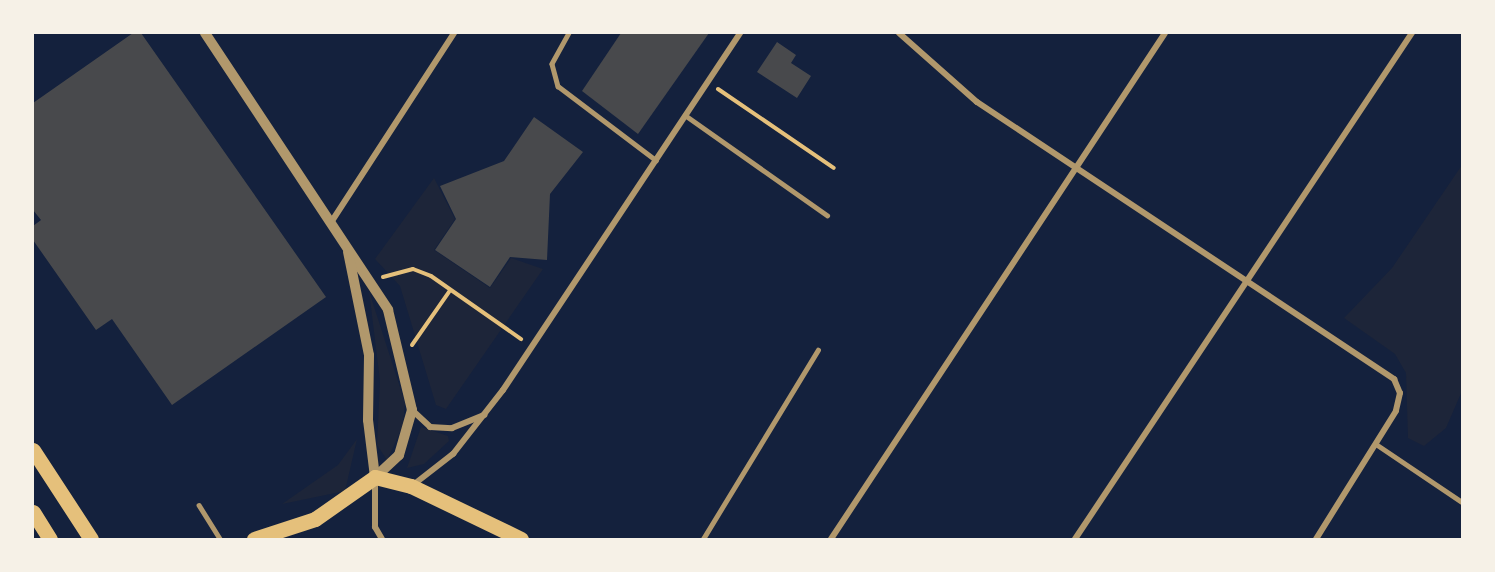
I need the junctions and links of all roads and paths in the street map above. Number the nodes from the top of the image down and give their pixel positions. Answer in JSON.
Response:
{"nodes":[{"id":1,"x":206,"y":33,"type":"edge"},
{"id":2,"x":454,"y":33,"type":"edge"},
{"id":3,"x":569,"y":33,"type":"edge"},
{"id":4,"x":740,"y":33,"type":"edge"},
{"id":5,"x":898,"y":33,"type":"edge"},
{"id":6,"x":1165,"y":33,"type":"edge"},
{"id":7,"x":1412,"y":33,"type":"edge"},
{"id":8,"x":707,"y":82,"type":"junction"},
{"id":9,"x":685,"y":115,"type":"junction"},
{"id":10,"x":656,"y":160,"type":"junction"},
{"id":11,"x":1076,"y":167,"type":"junction"},
{"id":12,"x":834,"y":168,"type":"dead end"},
{"id":13,"x":827,"y":214,"type":"dead end"},
{"id":14,"x":330,"y":225,"type":"junction"},
{"id":15,"x":348,"y":252,"type":"junction"},
{"id":16,"x":1246,"y":279,"type":"junction"},
{"id":17,"x":373,"y":281,"type":"junction"},
{"id":18,"x":449,"y":292,"type":"junction"},
{"id":19,"x":531,"y":346,"type":"junction"},
{"id":20,"x":401,"y":349,"type":"junction"},
{"id":21,"x":818,"y":350,"type":"dead end"},
{"id":22,"x":412,"y":410,"type":"junction"},
{"id":23,"x":484,"y":414,"type":"junction"},
{"id":24,"x":1376,"y":444,"type":"junction"},
{"id":25,"x":33,"y":450,"type":"edge"},
{"id":26,"x":375,"y":477,"type":"junction"},
{"id":27,"x":411,"y":486,"type":"junction"},
{"id":28,"x":1462,"y":502,"type":"edge"},
{"id":29,"x":199,"y":505,"type":"dead end"},
{"id":30,"x":33,"y":512,"type":"edge"},
{"id":31,"x":50,"y":539,"type":"edge"},
{"id":32,"x":90,"y":539,"type":"edge"},
{"id":33,"x":220,"y":539,"type":"edge"},
{"id":34,"x":254,"y":539,"type":"edge"},
{"id":35,"x":382,"y":539,"type":"edge"},
{"id":36,"x":521,"y":539,"type":"edge"},
{"id":37,"x":704,"y":539,"type":"edge"},
{"id":38,"x":831,"y":539,"type":"edge"},
{"id":39,"x":1075,"y":539,"type":"edge"},
{"id":40,"x":1316,"y":539,"type":"edge"}],
"edges":[{"from":1,"to":14,"type":"street"},
{"from":2,"to":14,"type":"street"},
{"from":3,"to":10,"type":"lane"},
{"from":4,"to":8,"type":"street"},
{"from":5,"to":11,"type":"street"},
{"from":6,"to":11,"type":"street"},
{"from":7,"to":16,"type":"street"},
{"from":8,"to":9,"type":"street"},
{"from":8,"to":12,"type":"path"},
{"from":9,"to":10,"type":"street"},
{"from":9,"to":13,"type":"lane"},
{"from":10,"to":19,"type":"street"},
{"from":11,"to":16,"type":"street"},
{"from":11,"to":38,"type":"street"},
{"from":14,"to":15,"type":"street"},
{"from":15,"to":17,"type":"street"},
{"from":15,"to":26,"type":"street"},
{"from":16,"to":24,"type":"street"},
{"from":16,"to":39,"type":"street"},
{"from":17,"to":18,"type":"path"},
{"from":17,"to":20,"type":"street"},
{"from":18,"to":19,"type":"path"},
{"from":18,"to":20,"type":"path"},
{"from":19,"to":23,"type":"street"},
{"from":20,"to":22,"type":"street"},
{"from":21,"to":37,"type":"lane"},
{"from":22,"to":23,"type":"street"},
{"from":22,"to":26,"type":"street"},
{"from":23,"to":27,"type":"street"},
{"from":24,"to":28,"type":"lane"},
{"from":24,"to":40,"type":"street"},
{"from":25,"to":32,"type":"main road"},
{"from":26,"to":27,"type":"main road"},
{"from":26,"to":34,"type":"main road"},
{"from":26,"to":35,"type":"street"},
{"from":27,"to":36,"type":"main road"},
{"from":29,"to":33,"type":"lane"},
{"from":30,"to":31,"type":"main road"}]}
